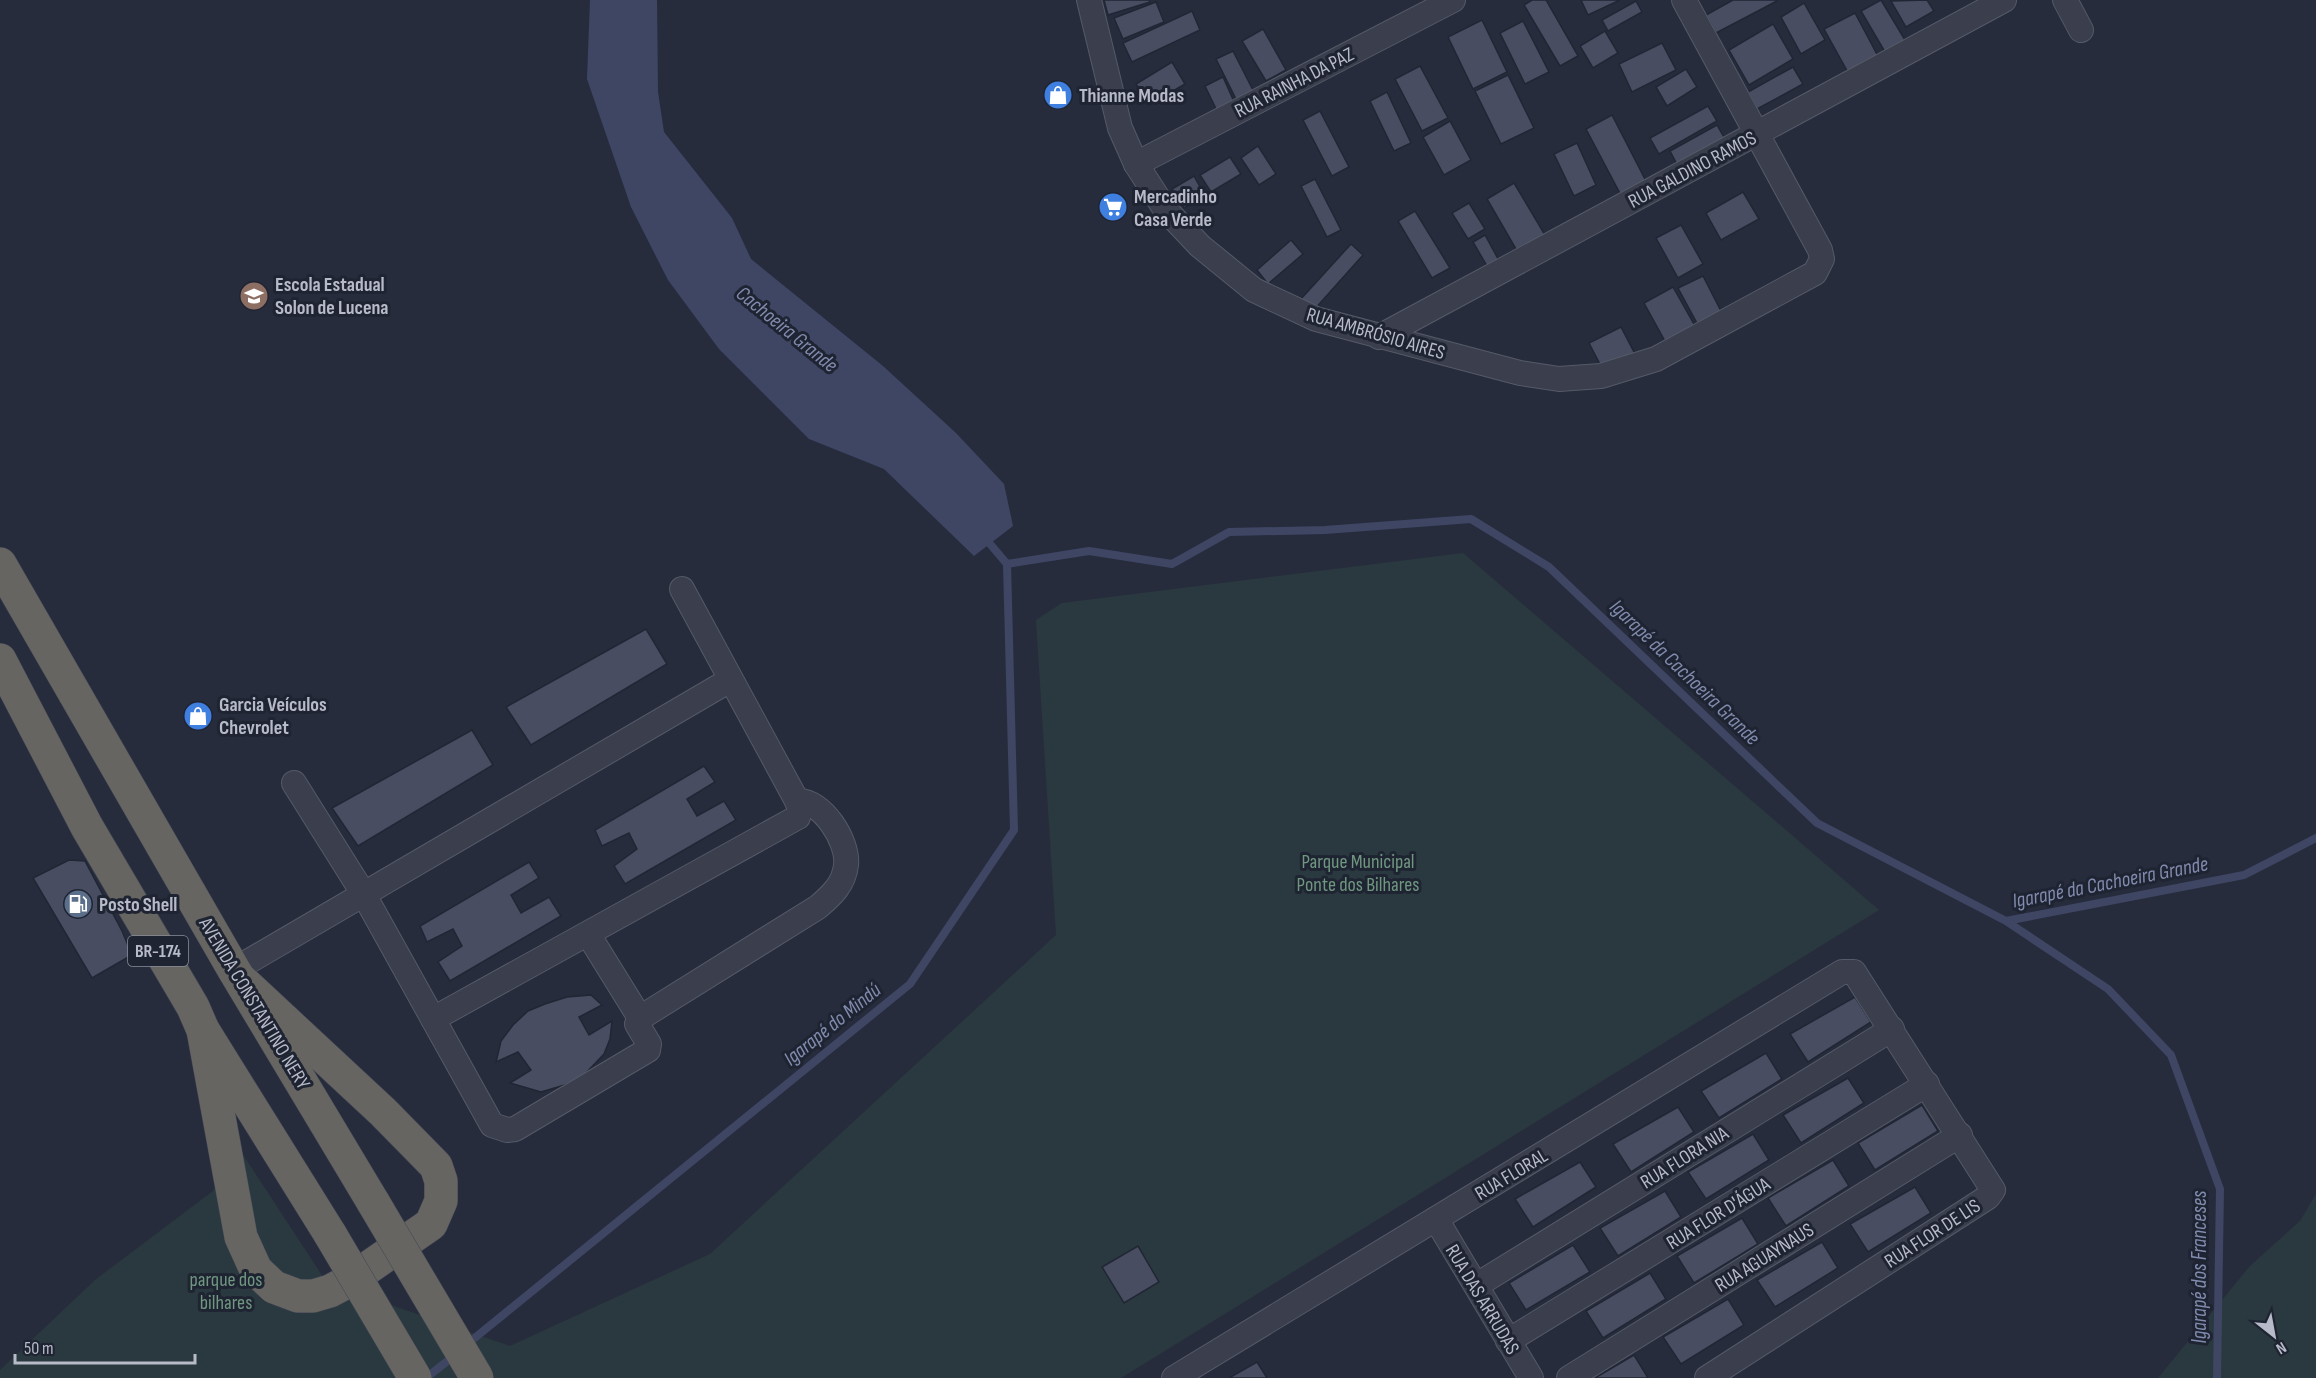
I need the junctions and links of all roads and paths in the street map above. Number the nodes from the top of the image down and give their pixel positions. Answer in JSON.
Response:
{"nodes":[{"id":1,"x":1089,"y":0,"type":"edge"},
{"id":2,"x":1453,"y":0,"type":"edge"},
{"id":3,"x":1684,"y":0,"type":"edge"},
{"id":4,"x":2004,"y":0,"type":"edge"},
{"id":5,"x":2065,"y":0,"type":"edge"},
{"id":6,"x":2081,"y":30,"type":"dead end"},
{"id":7,"x":1756,"y":135,"type":"junction"},
{"id":8,"x":1136,"y":164,"type":"junction"},
{"id":9,"x":1379,"y":337,"type":"junction"},
{"id":10,"x":0,"y":564,"type":"edge"},
{"id":11,"x":682,"y":589,"type":"dead end"},
{"id":12,"x":0,"y":660,"type":"edge"},
{"id":13,"x":730,"y":680,"type":"junction"},
{"id":14,"x":294,"y":783,"type":"dead end"},
{"id":15,"x":798,"y":801,"type":"junction"},
{"id":16,"x":363,"y":893,"type":"junction"},
{"id":17,"x":588,"y":934,"type":"junction"},
{"id":18,"x":1848,"y":970,"type":"joint"},
{"id":19,"x":238,"y":975,"type":"junction"},
{"id":20,"x":640,"y":1018,"type":"junction"},
{"id":21,"x":433,"y":1019,"type":"junction"},
{"id":22,"x":1892,"y":1029,"type":"junction"},
{"id":23,"x":203,"y":1030,"type":"junction"},
{"id":24,"x":1927,"y":1084,"type":"junction"},
{"id":25,"x":1960,"y":1135,"type":"junction"},
{"id":26,"x":1436,"y":1219,"type":"junction"},
{"id":27,"x":1477,"y":1285,"type":"junction"},
{"id":28,"x":1508,"y":1341,"type":"junction"},
{"id":29,"x":416,"y":1378,"type":"edge"},
{"id":30,"x":477,"y":1378,"type":"edge"},
{"id":31,"x":1174,"y":1378,"type":"edge"},
{"id":32,"x":1531,"y":1378,"type":"edge"},
{"id":33,"x":1569,"y":1378,"type":"edge"},
{"id":34,"x":1707,"y":1378,"type":"edge"}],
"edges":[{"from":1,"to":8,"type":"street","name":"RUA AMBRÓSIO AIRES"},
{"from":2,"to":8,"type":"street","name":"RUA RAINHA DA PAZ"},
{"from":3,"to":7,"type":"street"},
{"from":4,"to":7,"type":"street","name":"RUA GALDINO RAMOS"},
{"from":5,"to":6,"type":"street"},
{"from":7,"to":9,"type":"street","name":"RUA GALDINO RAMOS"},
{"from":7,"to":9,"type":"street","name":"RUA AMBRÓSIO AIRES"},
{"from":8,"to":9,"type":"street","name":"RUA AMBRÓSIO AIRES"},
{"from":10,"to":19,"type":"highway","name":"AVENIDA CONSTANTINO NERY","number":"BR-174"},
{"from":11,"to":13,"type":"street"},
{"from":12,"to":23,"type":"highway","number":"BR-174"},
{"from":13,"to":15,"type":"street"},
{"from":13,"to":16,"type":"street"},
{"from":14,"to":16,"type":"street"},
{"from":15,"to":17,"type":"street"},
{"from":15,"to":20,"type":"street"},
{"from":16,"to":19,"type":"street"},
{"from":16,"to":21,"type":"street"},
{"from":17,"to":20,"type":"street"},
{"from":17,"to":21,"type":"street"},
{"from":18,"to":22,"type":"street","name":"RUA FLOR DE LIS"},
{"from":18,"to":26,"type":"street","name":"RUA FLORAL"},
{"from":19,"to":23,"type":"highway"},
{"from":19,"to":30,"type":"highway","name":"AVENIDA CONSTANTINO NERY","number":"BR-174","bridge":true},
{"from":20,"to":21,"type":"street"},
{"from":22,"to":24,"type":"street","name":"RUA FLOR DE LIS"},
{"from":22,"to":27,"type":"street","name":"RUA FLORA NIA"},
{"from":23,"to":29,"type":"highway","number":"BR-174","bridge":true},
{"from":24,"to":25,"type":"street","name":"RUA FLOR DE LIS"},
{"from":24,"to":28,"type":"street","name":"RUA FLOR D'ÁGUA"},
{"from":25,"to":33,"type":"street","name":"RUA AGUAYNAUS"},
{"from":25,"to":34,"type":"street","name":"RUA FLOR DE LIS"},
{"from":26,"to":27,"type":"street","name":"RUA DAS ARRUDAS"},
{"from":26,"to":31,"type":"street","name":"RUA FLORAL"},
{"from":27,"to":28,"type":"street","name":"RUA DAS ARRUDAS"},
{"from":28,"to":32,"type":"street","name":"RUA DAS ARRUDAS"}]}
